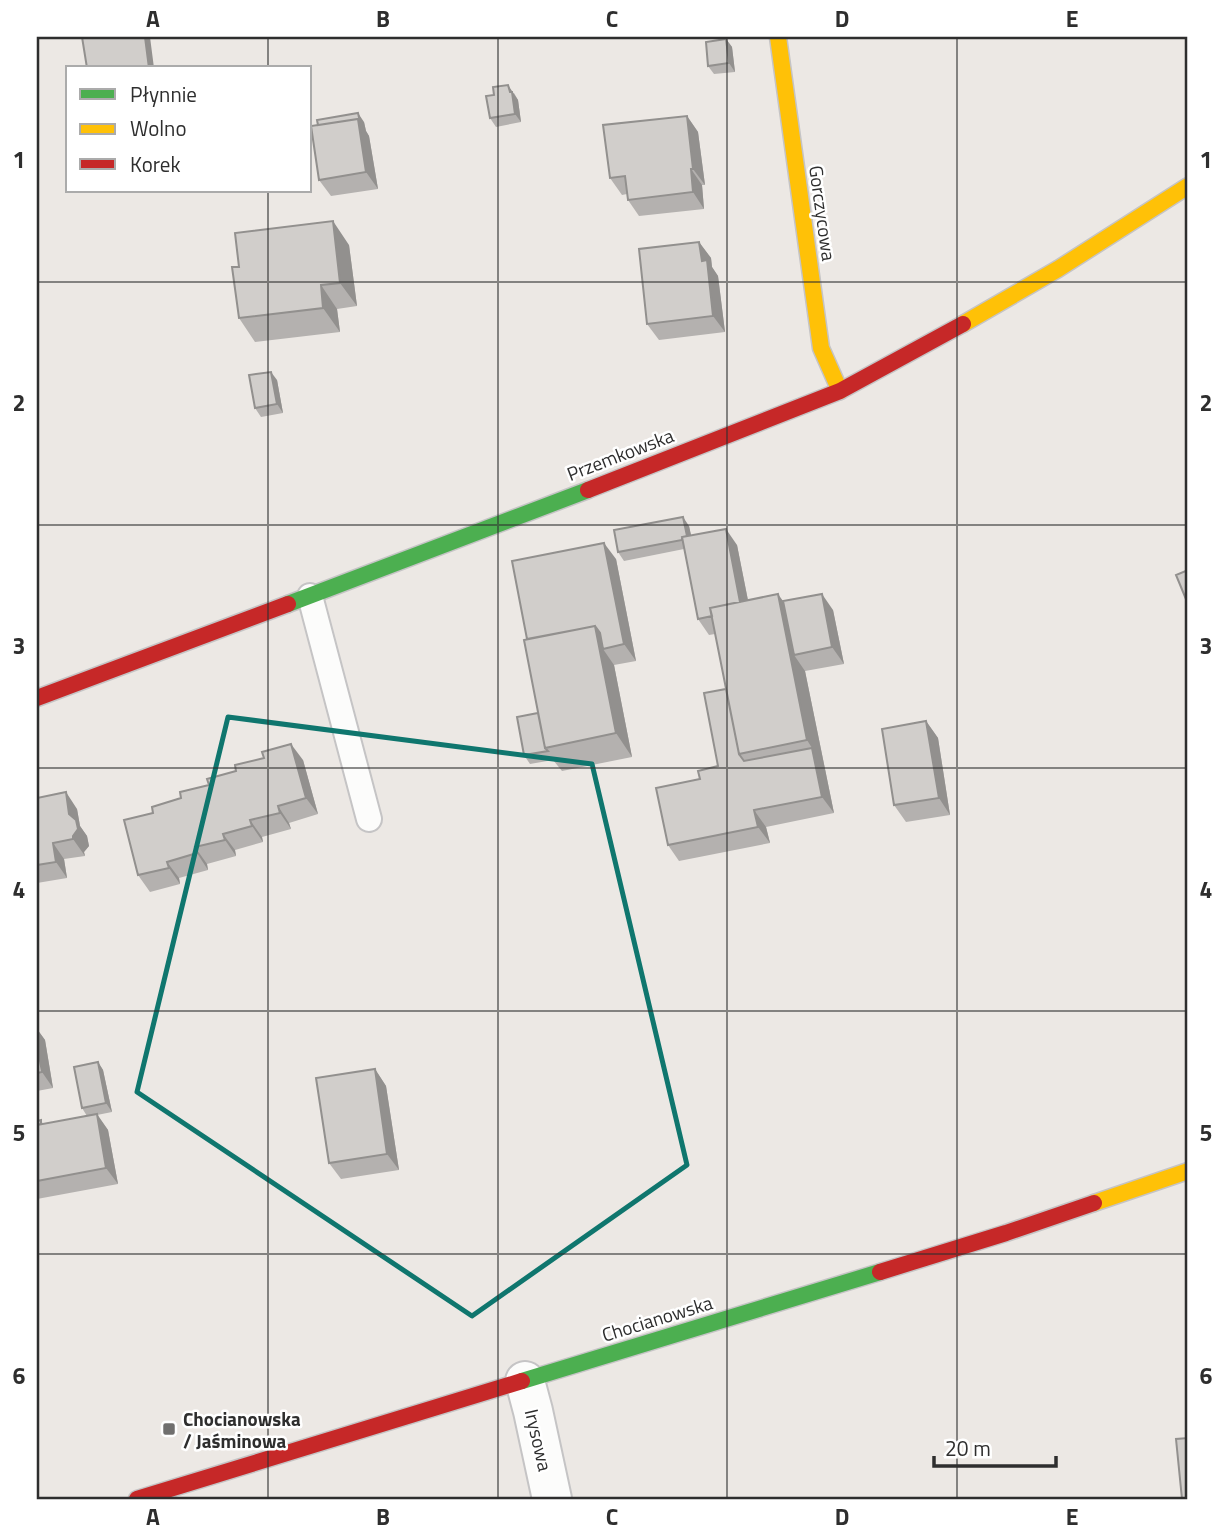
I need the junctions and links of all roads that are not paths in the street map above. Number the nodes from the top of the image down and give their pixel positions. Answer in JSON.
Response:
{"nodes":[{"id":1,"x":778,"y":37,"type":"edge"},
{"id":2,"x":1188,"y":186,"type":"edge"},
{"id":3,"x":839,"y":391,"type":"junction"},
{"id":4,"x":310,"y":596,"type":"junction"},
{"id":5,"x":37,"y":698,"type":"edge"},
{"id":6,"x":369,"y":819,"type":"dead end"},
{"id":7,"x":1188,"y":1171,"type":"edge"},
{"id":8,"x":525,"y":1381,"type":"junction"},
{"id":9,"x":137,"y":1499,"type":"edge"},
{"id":10,"x":552,"y":1499,"type":"edge"}],
"edges":[{"from":1,"to":3,"type":"street","name":"Gorczycowa"},
{"from":2,"to":3,"type":"street","name":"Przemkowska"},
{"from":3,"to":4,"type":"street","name":"Przemkowska"},
{"from":4,"to":5,"type":"street","name":"Przemkowska"},
{"from":4,"to":6,"type":"lane"},
{"from":7,"to":8,"type":"street","name":"Chocianowska"},
{"from":8,"to":9,"type":"street","name":"Chocianowska"},
{"from":8,"to":10,"type":"street","name":"Irysowa"}]}
